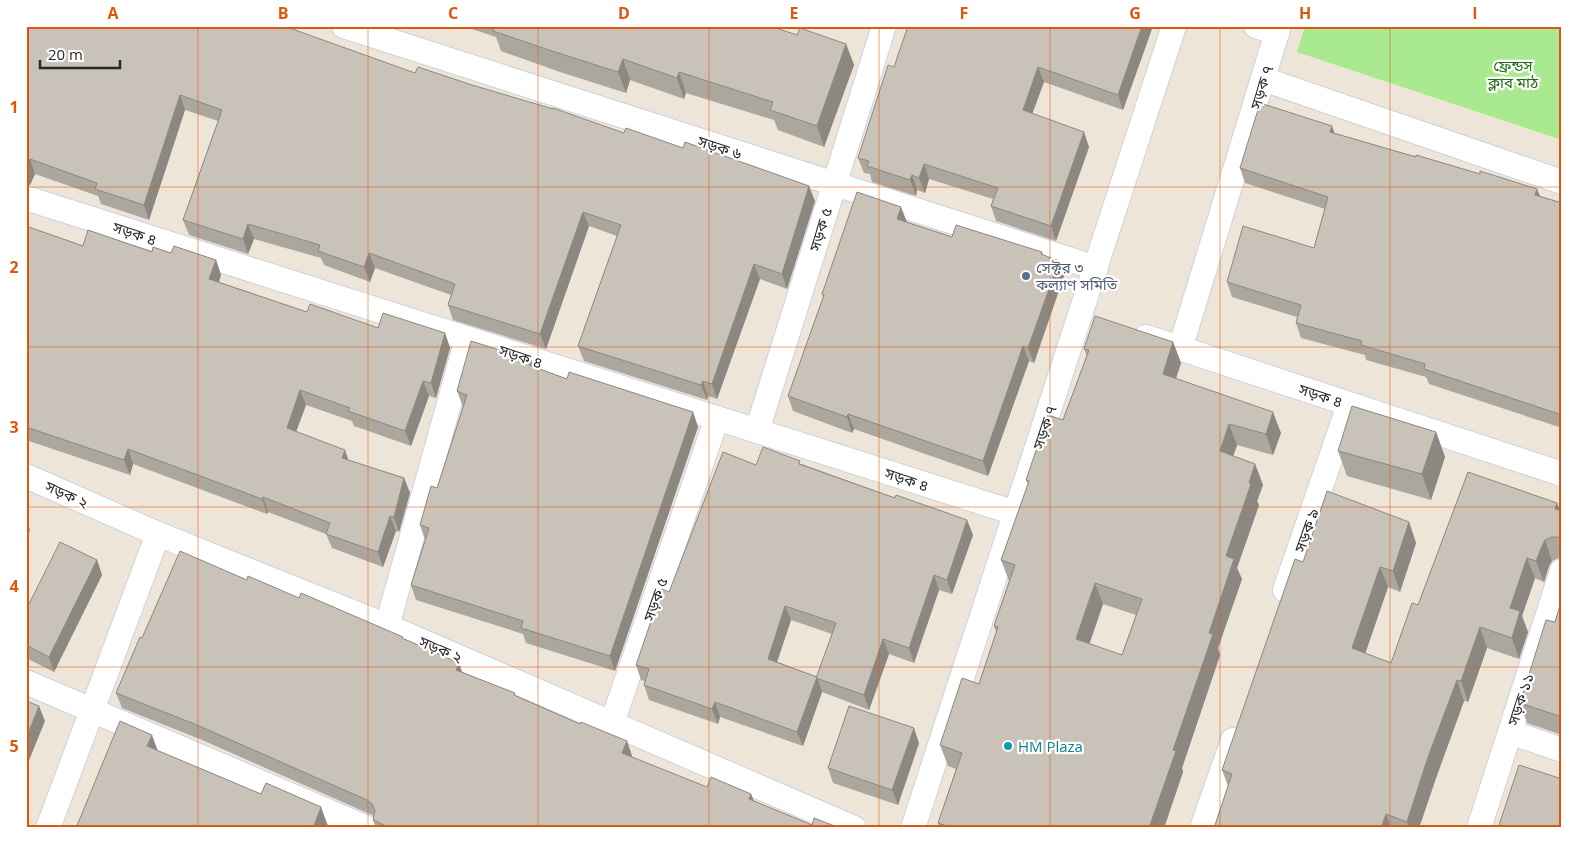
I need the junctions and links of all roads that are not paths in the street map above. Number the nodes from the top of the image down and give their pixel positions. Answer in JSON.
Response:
{"nodes":[{"id":1,"x":344,"y":26,"type":"edge"},
{"id":2,"x":884,"y":26,"type":"edge"},
{"id":3,"x":1174,"y":26,"type":"edge"},
{"id":4,"x":1271,"y":28,"type":"edge"},
{"id":5,"x":1263,"y":80,"type":"junction"},
{"id":6,"x":1562,"y":182,"type":"edge"},
{"id":7,"x":834,"y":184,"type":"junction"},
{"id":8,"x":26,"y":198,"type":"edge"},
{"id":9,"x":1096,"y":268,"type":"junction"},
{"id":10,"x":1126,"y":331,"type":"edge"},
{"id":11,"x":467,"y":339,"type":"junction"},
{"id":12,"x":1180,"y":349,"type":"junction"},
{"id":13,"x":1355,"y":406,"type":"junction"},
{"id":14,"x":717,"y":418,"type":"junction"},
{"id":15,"x":757,"y":431,"type":"junction"},
{"id":16,"x":1562,"y":474,"type":"edge"},
{"id":17,"x":26,"y":476,"type":"edge"},
{"id":18,"x":1016,"y":513,"type":"junction"},
{"id":19,"x":158,"y":534,"type":"junction"},
{"id":20,"x":1562,"y":571,"type":"edge"},
{"id":21,"x":1276,"y":614,"type":"edge"},
{"id":22,"x":387,"y":626,"type":"junction"},
{"id":23,"x":26,"y":682,"type":"edge"},
{"id":24,"x":92,"y":710,"type":"junction"},
{"id":25,"x":1241,"y":716,"type":"edge"},
{"id":26,"x":612,"y":723,"type":"junction"},
{"id":27,"x":1510,"y":732,"type":"junction"},
{"id":28,"x":1562,"y":750,"type":"edge"},
{"id":29,"x":48,"y":828,"type":"edge"},
{"id":30,"x":367,"y":828,"type":"edge"},
{"id":31,"x":854,"y":828,"type":"edge"},
{"id":32,"x":913,"y":828,"type":"edge"},
{"id":33,"x":1202,"y":828,"type":"edge"},
{"id":34,"x":1478,"y":828,"type":"edge"}],
"edges":[{"from":1,"to":7,"type":"street","name":"সড়ক ৬"},
{"from":2,"to":7,"type":"street","name":"সড়ক ৫"},
{"from":3,"to":9,"type":"street","name":"সড়ক ৭"},
{"from":4,"to":5,"type":"street","name":"সড়ক ৭"},
{"from":5,"to":6,"type":"street"},
{"from":5,"to":12,"type":"street","name":"সড়ক ৭"},
{"from":7,"to":9,"type":"street","name":"সড়ক ৬"},
{"from":7,"to":15,"type":"street","name":"সড়ক ৫"},
{"from":8,"to":11,"type":"street","name":"সড়ক ৪"},
{"from":9,"to":18,"type":"street","name":"সড়ক ৭"},
{"from":10,"to":12,"type":"street","name":"সড়ক ৪"},
{"from":11,"to":14,"type":"street","name":"সড়ক ৪"},
{"from":11,"to":22,"type":"street"},
{"from":12,"to":13,"type":"street","name":"সড়ক ৪"},
{"from":13,"to":16,"type":"street","name":"সড়ক ৪"},
{"from":13,"to":21,"type":"street","name":"সড়ক ৯"},
{"from":14,"to":15,"type":"street","name":"সড়ক ৪"},
{"from":14,"to":26,"type":"street","name":"সড়ক ৫"},
{"from":15,"to":18,"type":"street","name":"সড়ক ৪"},
{"from":17,"to":19,"type":"street","name":"সড়ক ২"},
{"from":18,"to":32,"type":"street","name":"সড়ক ৭"},
{"from":19,"to":22,"type":"street","name":"সড়ক ২"},
{"from":19,"to":24,"type":"street"},
{"from":20,"to":27,"type":"street","name":"সড়ক ১১"},
{"from":22,"to":26,"type":"street","name":"সড়ক ২"},
{"from":23,"to":24,"type":"street"},
{"from":24,"to":29,"type":"street"},
{"from":24,"to":30,"type":"street"},
{"from":25,"to":33,"type":"street"},
{"from":26,"to":31,"type":"street","name":"সড়ক ২"},
{"from":27,"to":28,"type":"street"},
{"from":27,"to":34,"type":"street","name":"সড়ক ১১"}]}
